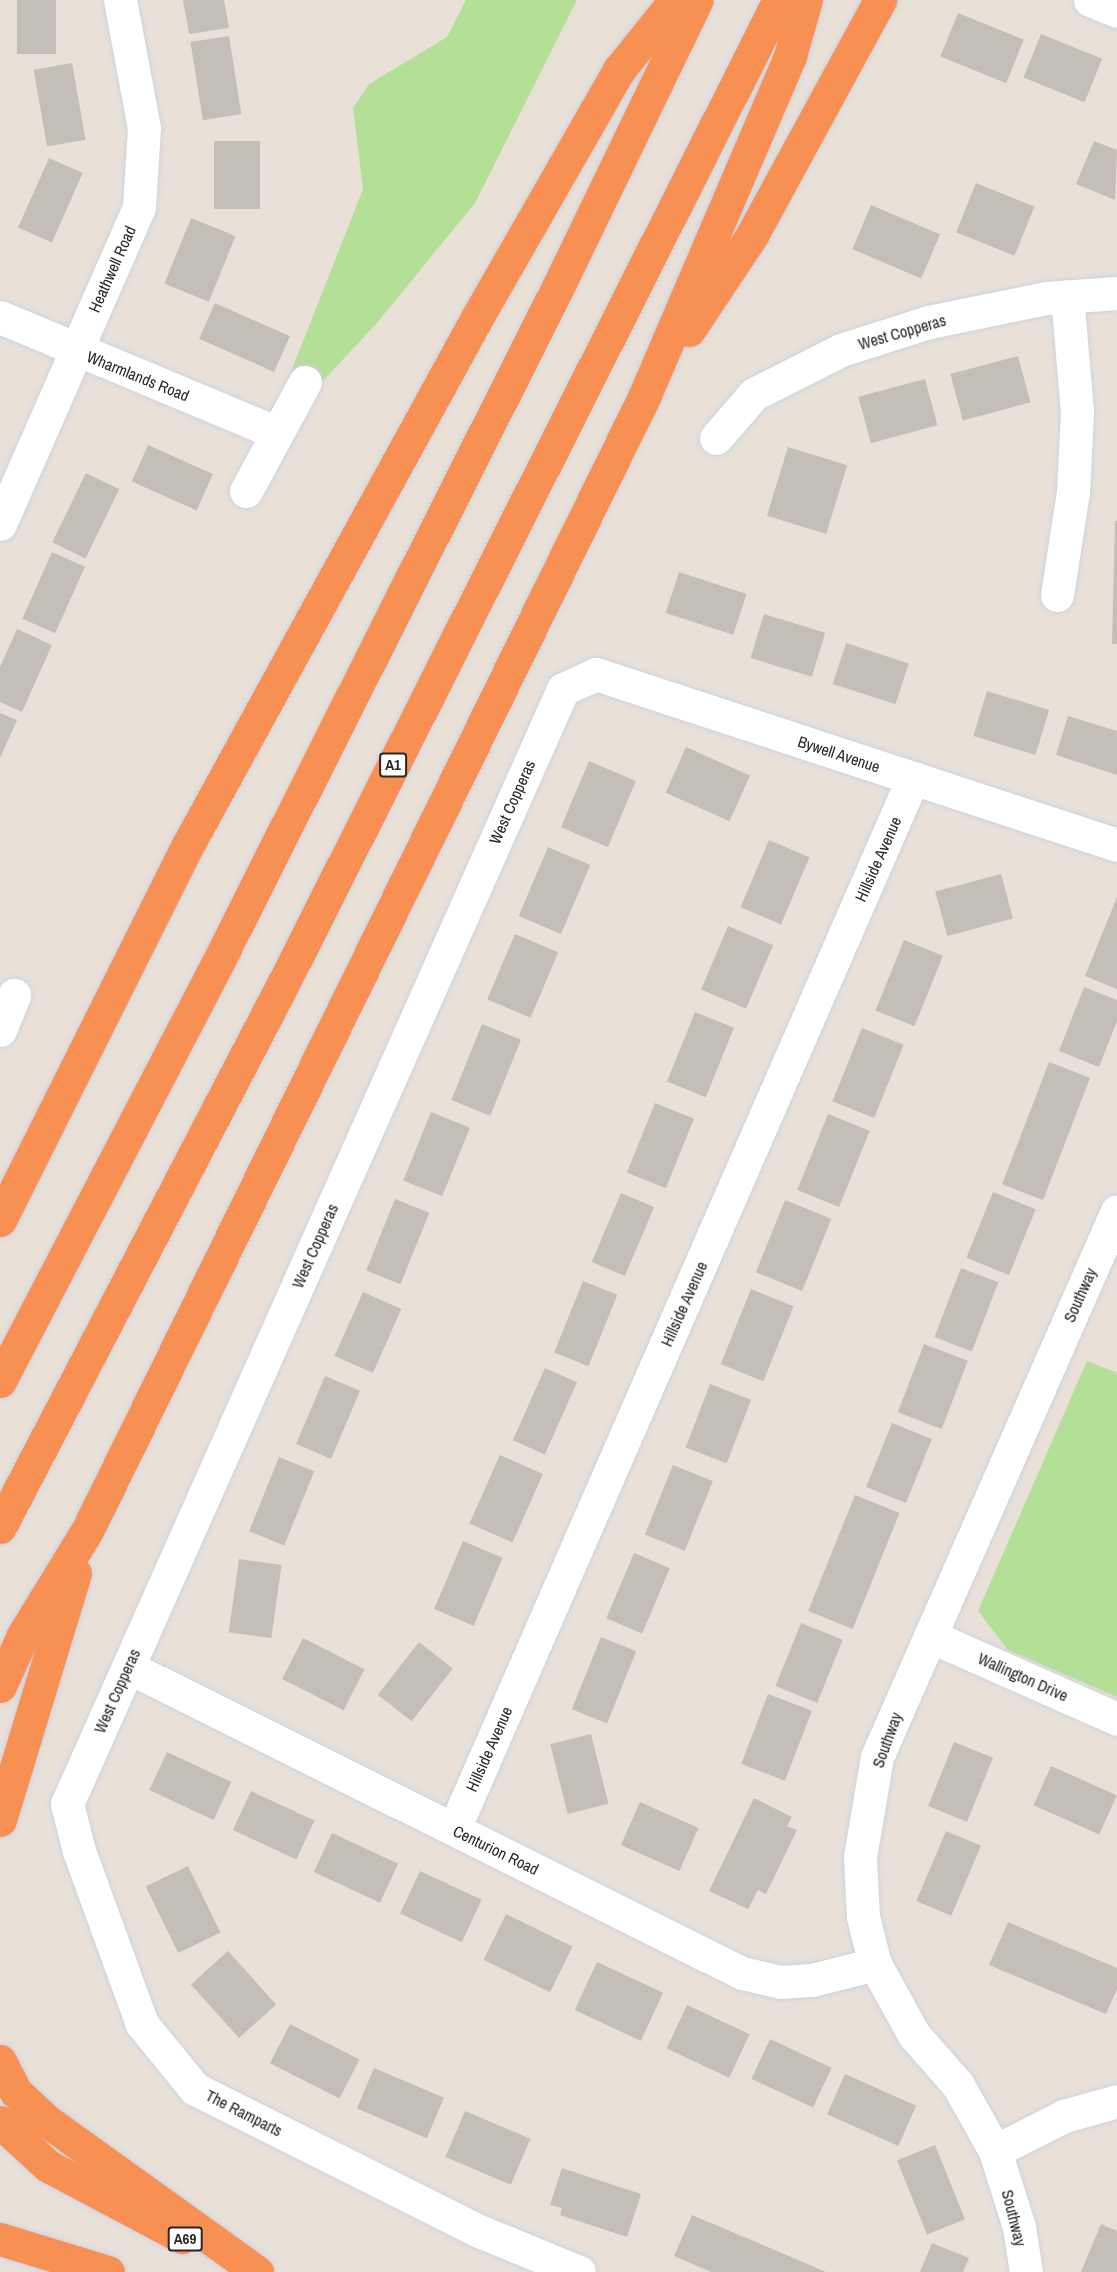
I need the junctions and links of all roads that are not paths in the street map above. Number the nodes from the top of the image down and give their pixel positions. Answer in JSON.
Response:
{"nodes":[{"id":1,"x":120,"y":0,"type":"edge"},
{"id":2,"x":675,"y":0,"type":"edge"},
{"id":3,"x":697,"y":0,"type":"edge"},
{"id":4,"x":779,"y":0,"type":"edge"},
{"id":5,"x":806,"y":0,"type":"edge"},
{"id":6,"x":880,"y":0,"type":"edge"},
{"id":7,"x":1090,"y":0,"type":"edge"},
{"id":8,"x":1117,"y":11,"type":"edge"},
{"id":9,"x":1117,"y":293,"type":"edge"},
{"id":10,"x":1067,"y":296,"type":"junction"},
{"id":11,"x":0,"y":317,"type":"edge"},
{"id":12,"x":76,"y":350,"type":"junction"},
{"id":13,"x":305,"y":382,"type":"dead end"},
{"id":14,"x":644,"y":397,"type":"junction"},
{"id":15,"x":277,"y":433,"type":"junction"},
{"id":16,"x":716,"y":438,"type":"dead end"},
{"id":17,"x":246,"y":491,"type":"dead end"},
{"id":18,"x":0,"y":524,"type":"edge"},
{"id":19,"x":1057,"y":596,"type":"dead end"},
{"id":20,"x":563,"y":689,"type":"joint"},
{"id":21,"x":913,"y":778,"type":"junction"},
{"id":22,"x":1117,"y":845,"type":"edge"},
{"id":23,"x":14,"y":995,"type":"dead end"},
{"id":24,"x":0,"y":1030,"type":"edge"},
{"id":25,"x":1117,"y":1211,"type":"edge"},
{"id":26,"x":0,"y":1220,"type":"edge"},
{"id":27,"x":0,"y":1381,"type":"edge"},
{"id":28,"x":0,"y":1527,"type":"edge"},
{"id":29,"x":88,"y":1528,"type":"junction"},
{"id":30,"x":930,"y":1636,"type":"junction"},
{"id":31,"x":128,"y":1667,"type":"junction"},
{"id":32,"x":0,"y":1686,"type":"edge"},
{"id":33,"x":1117,"y":1719,"type":"edge"},
{"id":34,"x":67,"y":1804,"type":"joint"},
{"id":35,"x":0,"y":1820,"type":"edge"},
{"id":36,"x":454,"y":1829,"type":"junction"},
{"id":37,"x":875,"y":1964,"type":"junction"},
{"id":38,"x":0,"y":2061,"type":"edge"},
{"id":39,"x":1117,"y":2101,"type":"edge"},
{"id":40,"x":0,"y":2122,"type":"edge"},
{"id":41,"x":995,"y":2151,"type":"junction"},
{"id":42,"x":0,"y":2239,"type":"edge"},
{"id":43,"x":108,"y":2272,"type":"edge"},
{"id":44,"x":256,"y":2272,"type":"edge"},
{"id":45,"x":579,"y":2272,"type":"edge"},
{"id":46,"x":1026,"y":2272,"type":"edge"}],
"edges":[{"from":1,"to":12,"type":"street","name":"Heathwell Road"},
{"from":2,"to":26,"type":"highway"},
{"from":3,"to":27,"type":"highway"},
{"from":4,"to":28,"type":"highway","number":"A1"},
{"from":5,"to":14,"type":"highway"},
{"from":6,"to":14,"type":"highway"},
{"from":7,"to":8,"type":"street"},
{"from":9,"to":10,"type":"street","name":"West Copperas"},
{"from":10,"to":16,"type":"street","name":"West Copperas"},
{"from":10,"to":19,"type":"street"},
{"from":11,"to":12,"type":"street","name":"Wharmlands Road"},
{"from":12,"to":15,"type":"street","name":"Wharmlands Road"},
{"from":12,"to":18,"type":"street","name":"Heathwell Road"},
{"from":13,"to":15,"type":"street"},
{"from":14,"to":29,"type":"highway"},
{"from":15,"to":17,"type":"street"},
{"from":20,"to":21,"type":"street","name":"Bywell Avenue"},
{"from":20,"to":31,"type":"street","name":"West Copperas"},
{"from":21,"to":22,"type":"street","name":"Bywell Avenue"},
{"from":21,"to":36,"type":"street","name":"Hillside Avenue"},
{"from":23,"to":24,"type":"street"},
{"from":25,"to":30,"type":"street","name":"Southway"},
{"from":29,"to":32,"type":"highway"},
{"from":29,"to":35,"type":"highway"},
{"from":30,"to":33,"type":"street","name":"Wallington Drive"},
{"from":30,"to":37,"type":"street","name":"Southway"},
{"from":31,"to":34,"type":"street","name":"West Copperas"},
{"from":31,"to":36,"type":"street","name":"Centurion Road"},
{"from":34,"to":45,"type":"street","name":"The Ramparts"},
{"from":36,"to":37,"type":"street","name":"Centurion Road"},
{"from":37,"to":41,"type":"street","name":"Southway"},
{"from":38,"to":44,"type":"highway"},
{"from":39,"to":41,"type":"street"},
{"from":40,"to":44,"type":"highway","number":"A69"},
{"from":41,"to":46,"type":"street","name":"Southway"},
{"from":42,"to":43,"type":"highway"}]}
